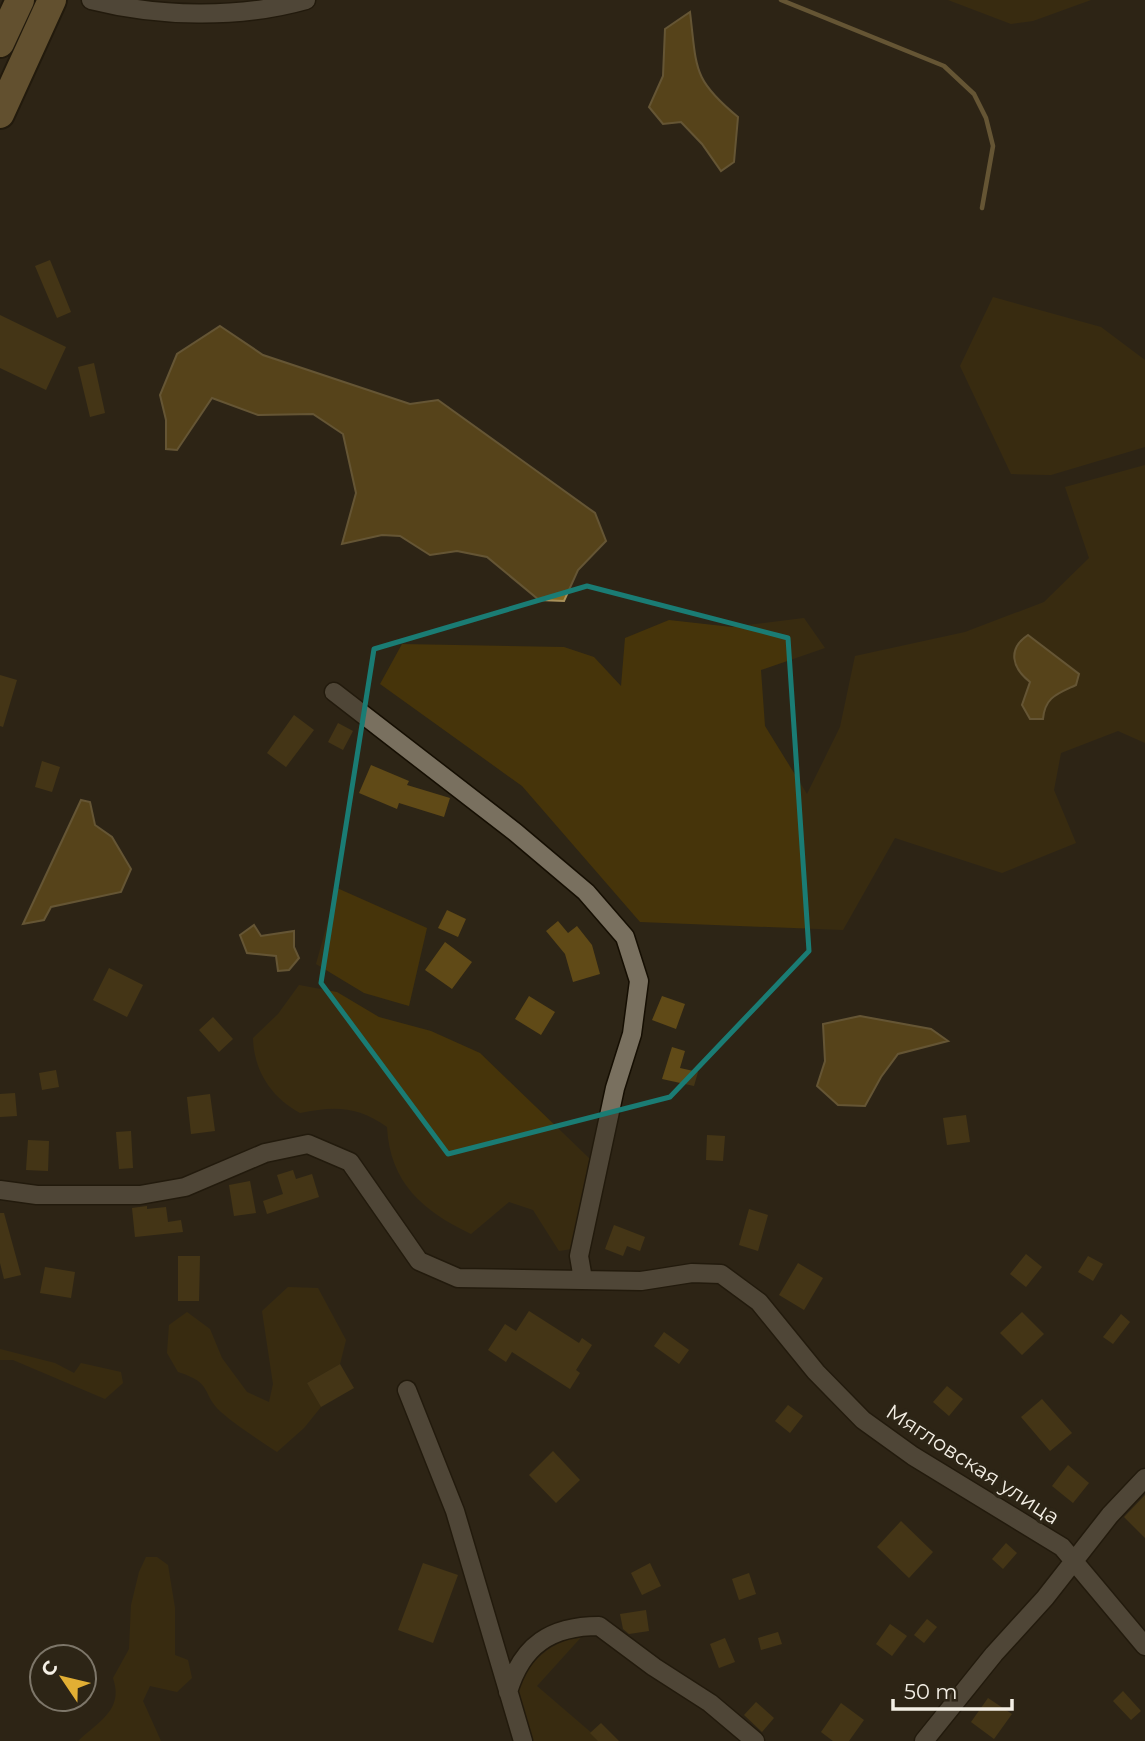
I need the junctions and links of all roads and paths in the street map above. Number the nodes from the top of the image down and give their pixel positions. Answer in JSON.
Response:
{"nodes":[{"id":1,"x":20,"y":0,"type":"edge"},
{"id":2,"x":52,"y":0,"type":"edge"},
{"id":3,"x":91,"y":0,"type":"edge"},
{"id":4,"x":306,"y":0,"type":"edge"},
{"id":5,"x":0,"y":44,"type":"edge"},
{"id":6,"x":0,"y":114,"type":"edge"},
{"id":7,"x":334,"y":692,"type":"dead end"},
{"id":8,"x":0,"y":1190,"type":"edge"},
{"id":9,"x":583,"y":1279,"type":"junction"},
{"id":10,"x":407,"y":1390,"type":"dead end"},
{"id":11,"x":1145,"y":1478,"type":"edge"},
{"id":12,"x":1074,"y":1564,"type":"junction"},
{"id":13,"x":1145,"y":1646,"type":"edge"},
{"id":14,"x":509,"y":1692,"type":"junction"},
{"id":15,"x":523,"y":1741,"type":"edge"},
{"id":16,"x":755,"y":1741,"type":"edge"},
{"id":17,"x":924,"y":1741,"type":"edge"}],
"edges":[{"from":1,"to":5,"type":"highway"},
{"from":2,"to":6,"type":"highway"},
{"from":3,"to":4,"type":"street"},
{"from":7,"to":9,"type":"street"},
{"from":8,"to":9,"type":"street","name":"Мягловская улица"},
{"from":9,"to":12,"type":"street","name":"Мягловская улица"},
{"from":10,"to":14,"type":"street"},
{"from":11,"to":12,"type":"street"},
{"from":12,"to":13,"type":"street","name":"Мягловская улица"},
{"from":12,"to":17,"type":"street"},
{"from":14,"to":15,"type":"street"},
{"from":14,"to":16,"type":"street"}]}
